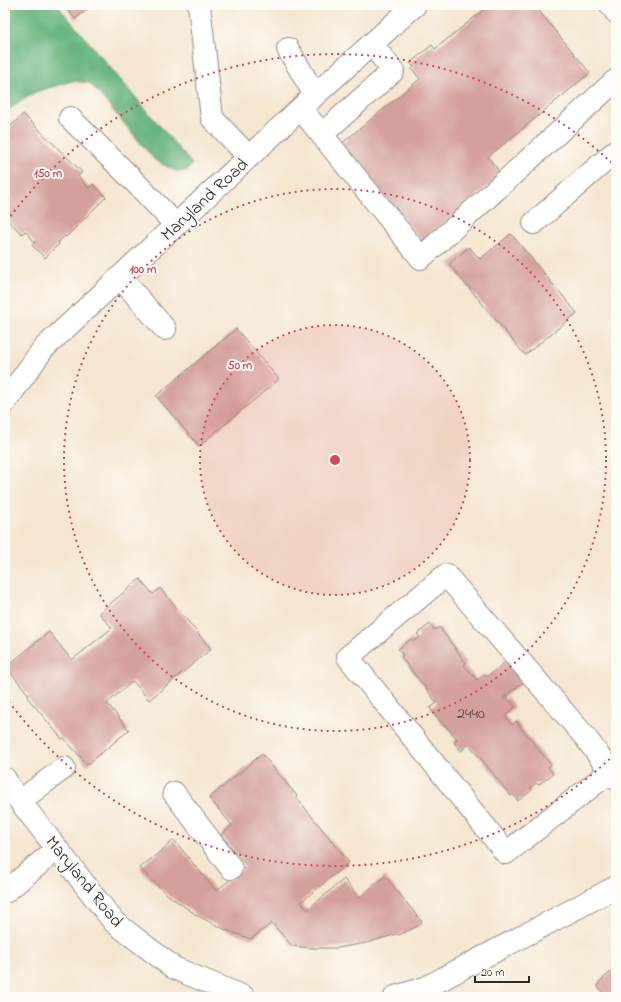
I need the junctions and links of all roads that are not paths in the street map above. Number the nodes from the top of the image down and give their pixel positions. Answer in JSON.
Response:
{"nodes":[{"id":1,"x":415,"y":5,"type":"edge"},
{"id":2,"x":611,"y":5,"type":"edge"},
{"id":3,"x":199,"y":6,"type":"edge"},
{"id":4,"x":616,"y":12,"type":"edge"},
{"id":5,"x":372,"y":44,"type":"junction"},
{"id":6,"x":288,"y":49,"type":"dead end"},
{"id":7,"x":616,"y":80,"type":"edge"},
{"id":8,"x":308,"y":102,"type":"junction"},
{"id":9,"x":70,"y":118,"type":"dead end"},
{"id":10,"x":322,"y":134,"type":"junction"},
{"id":11,"x":616,"y":151,"type":"edge"},
{"id":12,"x":249,"y":157,"type":"junction"},
{"id":13,"x":534,"y":223,"type":"dead end"},
{"id":14,"x":176,"y":226,"type":"junction"},
{"id":15,"x":120,"y":277,"type":"junction"},
{"id":16,"x":165,"y":329,"type":"dead end"},
{"id":17,"x":5,"y":402,"type":"edge"},
{"id":18,"x":64,"y":768,"type":"dead end"},
{"id":19,"x":613,"y":775,"type":"edge"},
{"id":20,"x":5,"y":780,"type":"edge"},
{"id":21,"x":174,"y":793,"type":"dead end"},
{"id":22,"x":20,"y":801,"type":"junction"},
{"id":23,"x":57,"y":849,"type":"junction"},
{"id":24,"x":231,"y":868,"type":"dead end"},
{"id":25,"x":616,"y":887,"type":"edge"},
{"id":26,"x":5,"y":892,"type":"edge"},
{"id":27,"x":244,"y":997,"type":"edge"},
{"id":28,"x":395,"y":997,"type":"edge"}],
"edges":[{"from":1,"to":5,"type":"street","name":"Maryland Road"},
{"from":2,"to":4,"type":"street"},
{"from":3,"to":12,"type":"street"},
{"from":5,"to":8,"type":"street","name":"Maryland Road"},
{"from":5,"to":10,"type":"street"},
{"from":6,"to":8,"type":"street"},
{"from":7,"to":10,"type":"street"},
{"from":8,"to":10,"type":"street"},
{"from":8,"to":12,"type":"street","name":"Maryland Road"},
{"from":9,"to":14,"type":"street"},
{"from":11,"to":13,"type":"street"},
{"from":12,"to":14,"type":"street","name":"Maryland Road"},
{"from":14,"to":15,"type":"street","name":"Maryland Road"},
{"from":15,"to":16,"type":"street"},
{"from":15,"to":17,"type":"street","name":"Maryland Road"},
{"from":18,"to":22,"type":"street"},
{"from":19,"to":19,"type":"street"},
{"from":20,"to":22,"type":"street","name":"Maryland Road"},
{"from":21,"to":24,"type":"street"},
{"from":22,"to":23,"type":"street","name":"Maryland Road"},
{"from":23,"to":26,"type":"street"},
{"from":23,"to":27,"type":"street","name":"Maryland Road"},
{"from":25,"to":28,"type":"street"}]}
